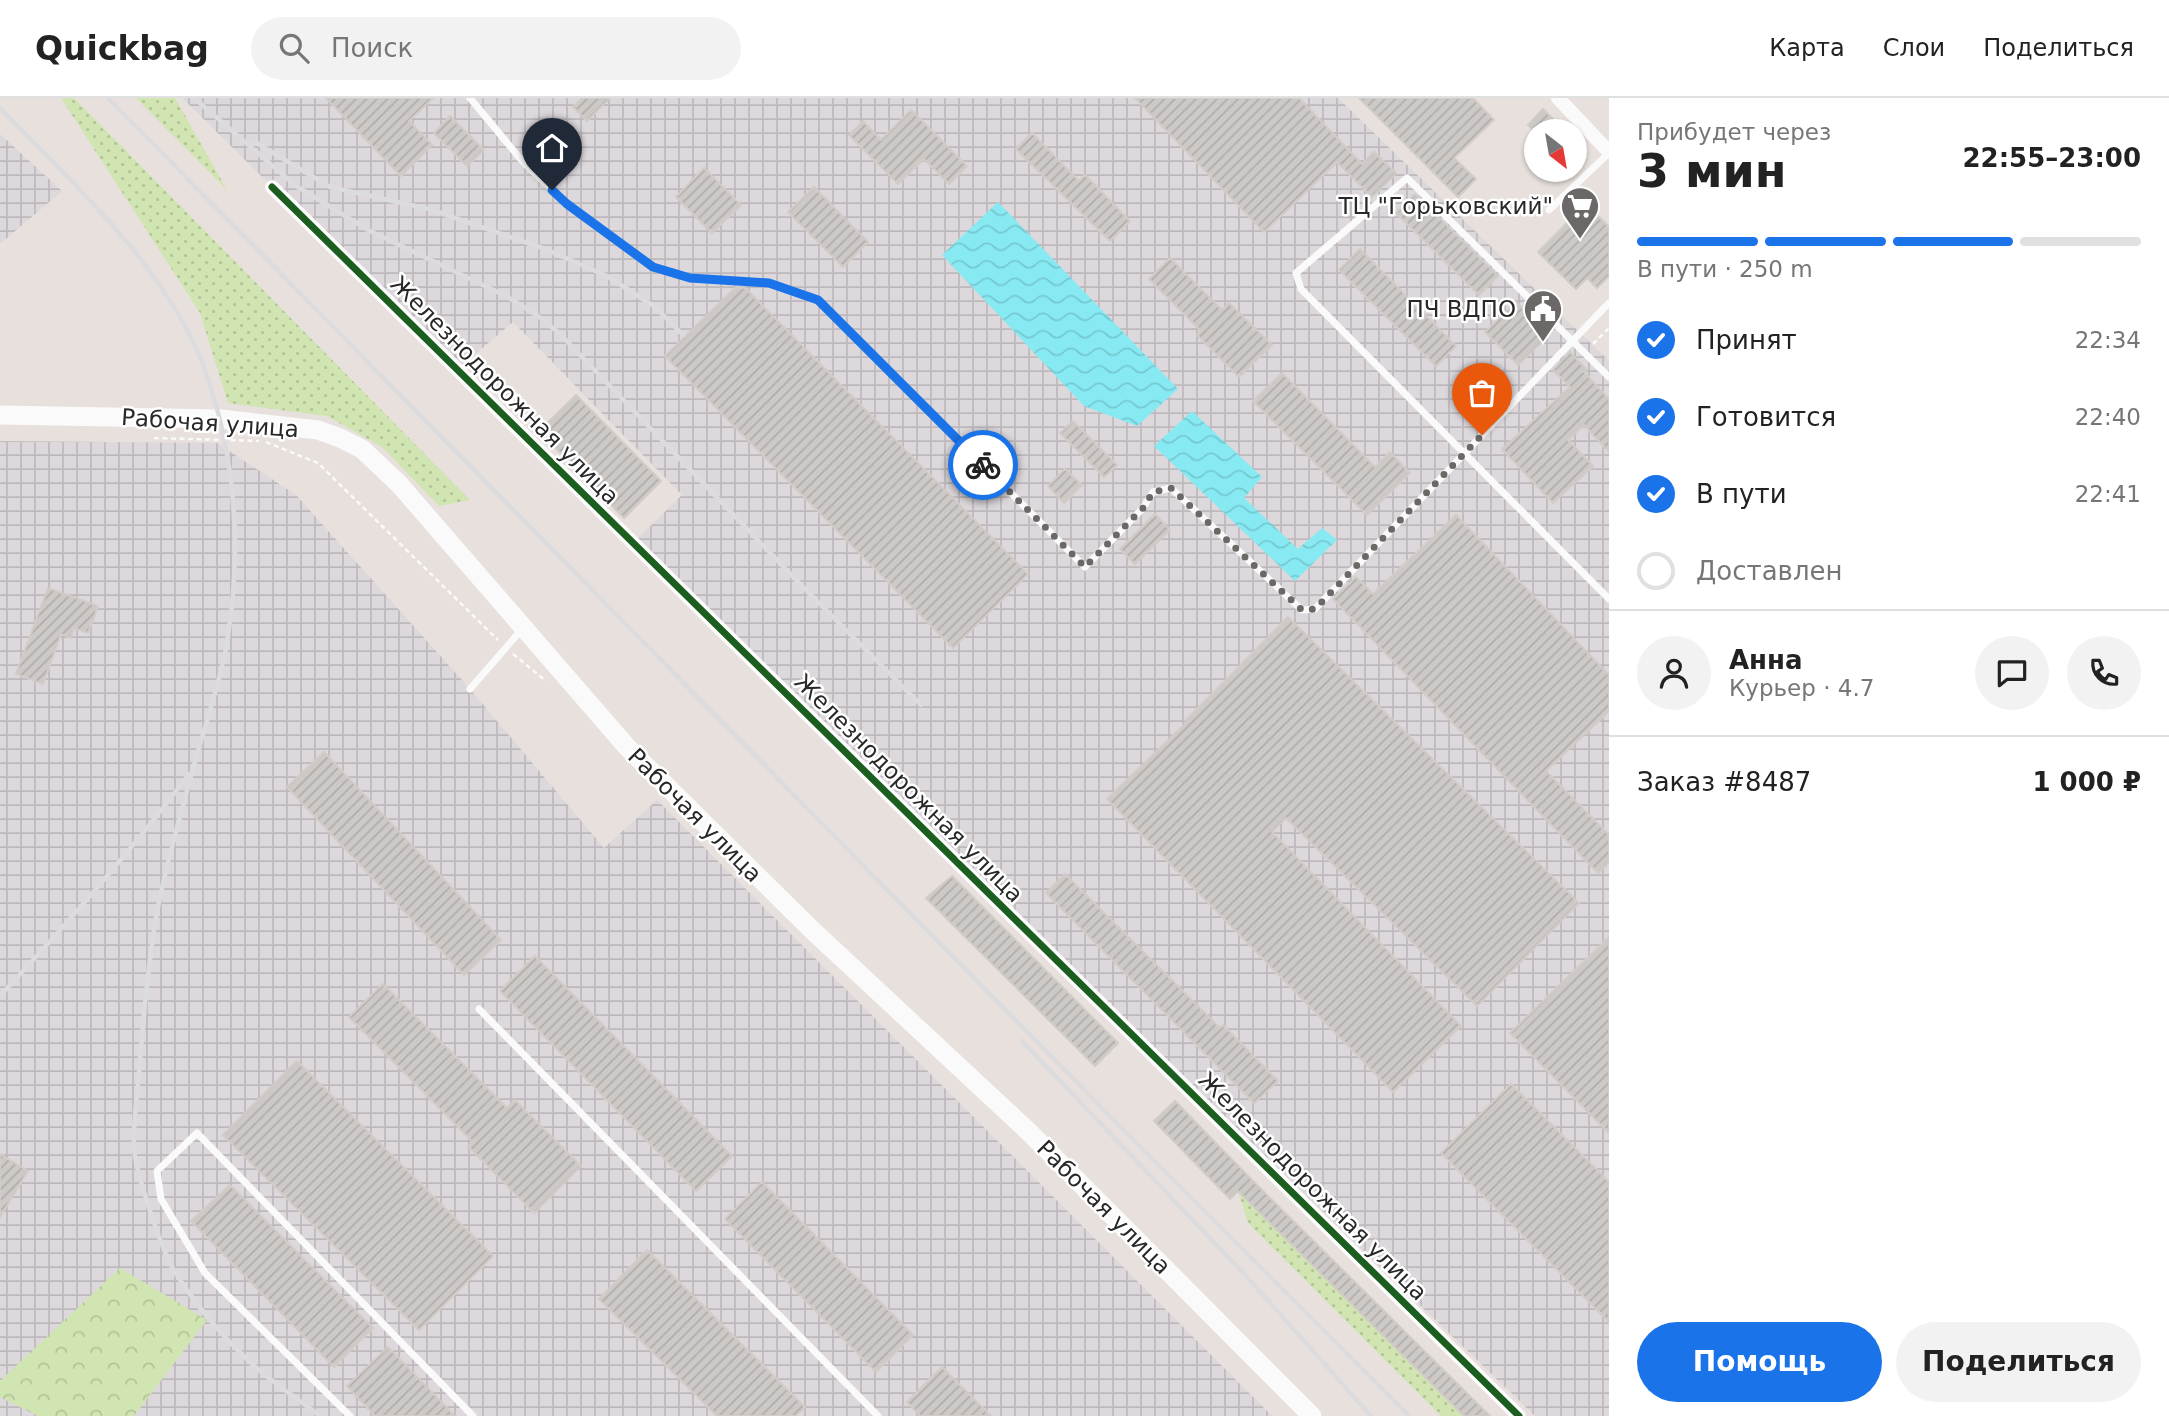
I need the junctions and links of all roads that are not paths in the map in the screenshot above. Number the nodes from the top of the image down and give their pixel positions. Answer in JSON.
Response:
{"nodes":[{"id":1,"x":470,"y":98,"type":"edge"},
{"id":2,"x":1566,"y":101,"type":"edge"},
{"id":3,"x":1609,"y":152,"type":"edge"},
{"id":4,"x":272,"y":187,"type":"dead end"},
{"id":5,"x":1549,"y":210,"type":"dead end"},
{"id":6,"x":1609,"y":303,"type":"edge"},
{"id":7,"x":1572,"y":342,"type":"junction"},
{"id":8,"x":1609,"y":377,"type":"edge"},
{"id":9,"x":0,"y":415,"type":"edge"},
{"id":10,"x":1464,"y":453,"type":"junction"},
{"id":11,"x":1609,"y":599,"type":"edge"},
{"id":12,"x":523,"y":628,"type":"junction"},
{"id":13,"x":470,"y":688,"type":"dead end"},
{"id":14,"x":479,"y":1009,"type":"dead end"},
{"id":15,"x":350,"y":1416,"type":"edge"},
{"id":16,"x":472,"y":1416,"type":"edge"},
{"id":17,"x":878,"y":1416,"type":"edge"},
{"id":18,"x":1312,"y":1416,"type":"edge"},
{"id":19,"x":1519,"y":1416,"type":"edge"}],
"edges":[{"from":1,"to":10,"type":"lane"},
{"from":2,"to":3,"type":"street"},
{"from":3,"to":5,"type":"lane"},
{"from":4,"to":19,"type":"street","name":"Железнодорожная улица"},
{"from":6,"to":7,"type":"lane"},
{"from":7,"to":8,"type":"lane"},
{"from":7,"to":10,"type":"lane"},
{"from":7,"to":10,"type":"lane"},
{"from":9,"to":12,"type":"street","name":"Рабочая улица"},
{"from":10,"to":11,"type":"lane"},
{"from":12,"to":13,"type":"lane"},
{"from":12,"to":18,"type":"street","name":"Рабочая улица"},
{"from":14,"to":17,"type":"lane"},
{"from":15,"to":16,"type":"lane"}]}
